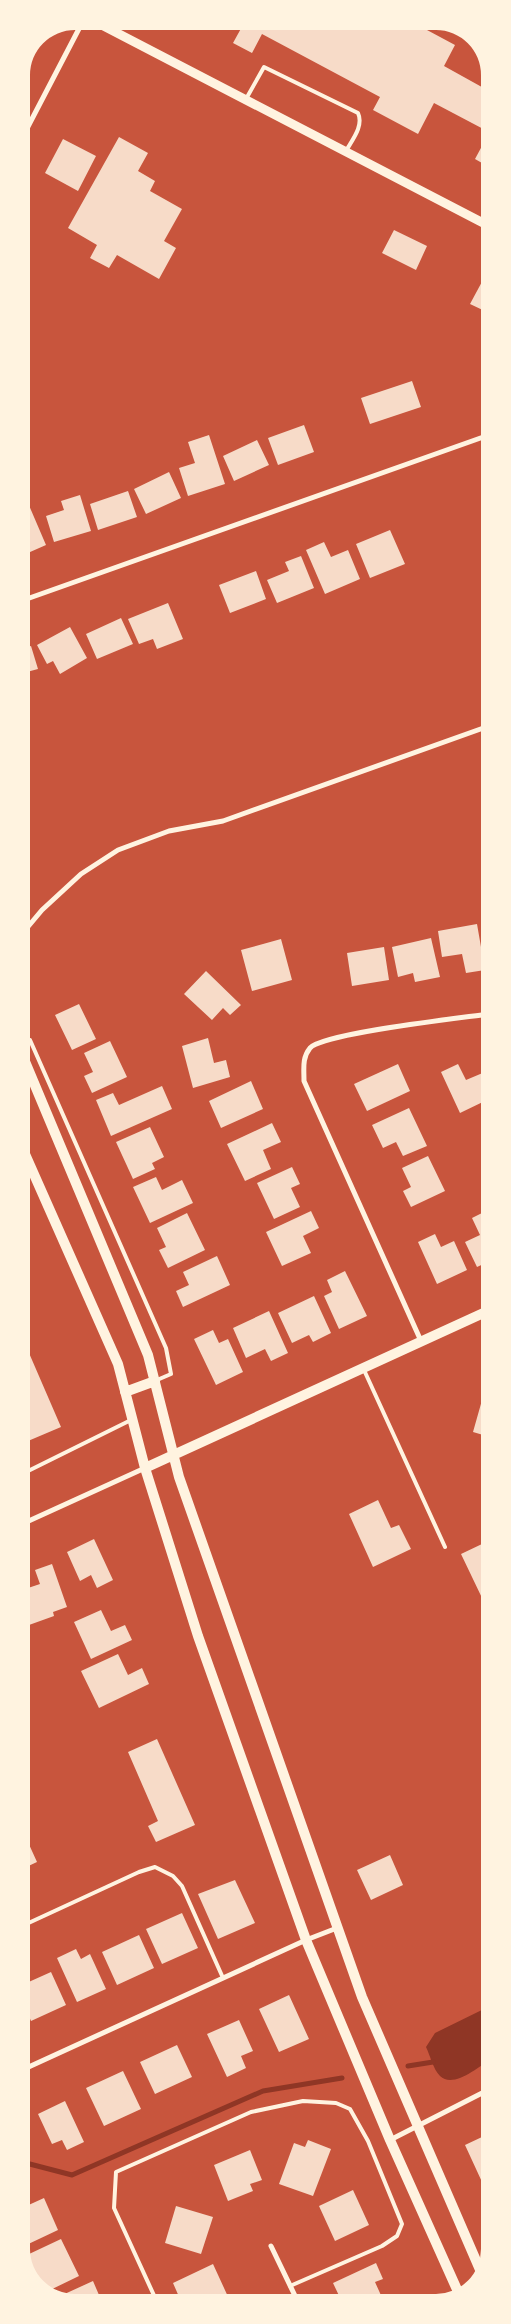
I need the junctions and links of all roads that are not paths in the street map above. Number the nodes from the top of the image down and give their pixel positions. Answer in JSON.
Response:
{"nodes":[{"id":1,"x":78,"y":30,"type":"edge"},
{"id":2,"x":112,"y":30,"type":"edge"},
{"id":3,"x":246,"y":99,"type":"junction"},
{"id":4,"x":30,"y":123,"type":"edge"},
{"id":5,"x":346,"y":151,"type":"junction"},
{"id":6,"x":481,"y":222,"type":"edge"},
{"id":7,"x":481,"y":438,"type":"edge"},
{"id":8,"x":30,"y":598,"type":"edge"},
{"id":9,"x":481,"y":729,"type":"edge"},
{"id":10,"x":30,"y":925,"type":"edge"},
{"id":11,"x":481,"y":1015,"type":"edge"},
{"id":12,"x":30,"y":1040,"type":"edge"},
{"id":13,"x":30,"y":1071,"type":"edge"},
{"id":14,"x":30,"y":1163,"type":"edge"},
{"id":15,"x":481,"y":1314,"type":"edge"},
{"id":16,"x":421,"y":1341,"type":"junction"},
{"id":17,"x":363,"y":1368,"type":"junction"},
{"id":18,"x":155,"y":1381,"type":"junction"},
{"id":19,"x":125,"y":1392,"type":"junction"},
{"id":20,"x":132,"y":1420,"type":"junction"},
{"id":21,"x":174,"y":1455,"type":"junction"},
{"id":22,"x":145,"y":1468,"type":"junction"},
{"id":23,"x":30,"y":1470,"type":"edge"},
{"id":24,"x":30,"y":1520,"type":"edge"},
{"id":25,"x":445,"y":1547,"type":"dead end"},
{"id":26,"x":30,"y":1922,"type":"edge"},
{"id":27,"x":337,"y":1928,"type":"junction"},
{"id":28,"x":306,"y":1940,"type":"junction"},
{"id":29,"x":223,"y":1978,"type":"junction"},
{"id":30,"x":30,"y":2066,"type":"edge"},
{"id":31,"x":481,"y":2094,"type":"edge"},
{"id":32,"x":418,"y":2126,"type":"junction"},
{"id":33,"x":390,"y":2140,"type":"junction"},
{"id":34,"x":271,"y":2246,"type":"dead end"},
{"id":35,"x":478,"y":2265,"type":"edge"},
{"id":36,"x":290,"y":2286,"type":"junction"},
{"id":37,"x":457,"y":2289,"type":"edge"},
{"id":38,"x":153,"y":2294,"type":"edge"},
{"id":39,"x":294,"y":2294,"type":"edge"}],
"edges":[{"from":1,"to":4,"type":"street"},
{"from":2,"to":3,"type":"street"},
{"from":3,"to":5,"type":"street"},
{"from":3,"to":5,"type":"lane"},
{"from":5,"to":6,"type":"street"},
{"from":7,"to":8,"type":"street"},
{"from":9,"to":10,"type":"street"},
{"from":11,"to":16,"type":"street"},
{"from":12,"to":18,"type":"lane"},
{"from":13,"to":18,"type":"main road"},
{"from":14,"to":19,"type":"main road"},
{"from":15,"to":16,"type":"main road"},
{"from":16,"to":17,"type":"main road"},
{"from":17,"to":21,"type":"main road"},
{"from":17,"to":25,"type":"lane"},
{"from":18,"to":19,"type":"main road"},
{"from":18,"to":21,"type":"main road"},
{"from":19,"to":20,"type":"main road"},
{"from":20,"to":22,"type":"main road"},
{"from":20,"to":23,"type":"lane"},
{"from":21,"to":22,"type":"main road"},
{"from":21,"to":27,"type":"main road"},
{"from":22,"to":24,"type":"street"},
{"from":22,"to":28,"type":"main road"},
{"from":26,"to":29,"type":"lane"},
{"from":27,"to":28,"type":"street"},
{"from":27,"to":32,"type":"main road"},
{"from":28,"to":29,"type":"street"},
{"from":28,"to":33,"type":"main road"},
{"from":29,"to":30,"type":"street"},
{"from":31,"to":32,"type":"street"},
{"from":32,"to":33,"type":"street"},
{"from":32,"to":35,"type":"main road"},
{"from":33,"to":37,"type":"main road"},
{"from":34,"to":36,"type":"street"},
{"from":36,"to":38,"type":"lane"},
{"from":36,"to":39,"type":"street"}]}
